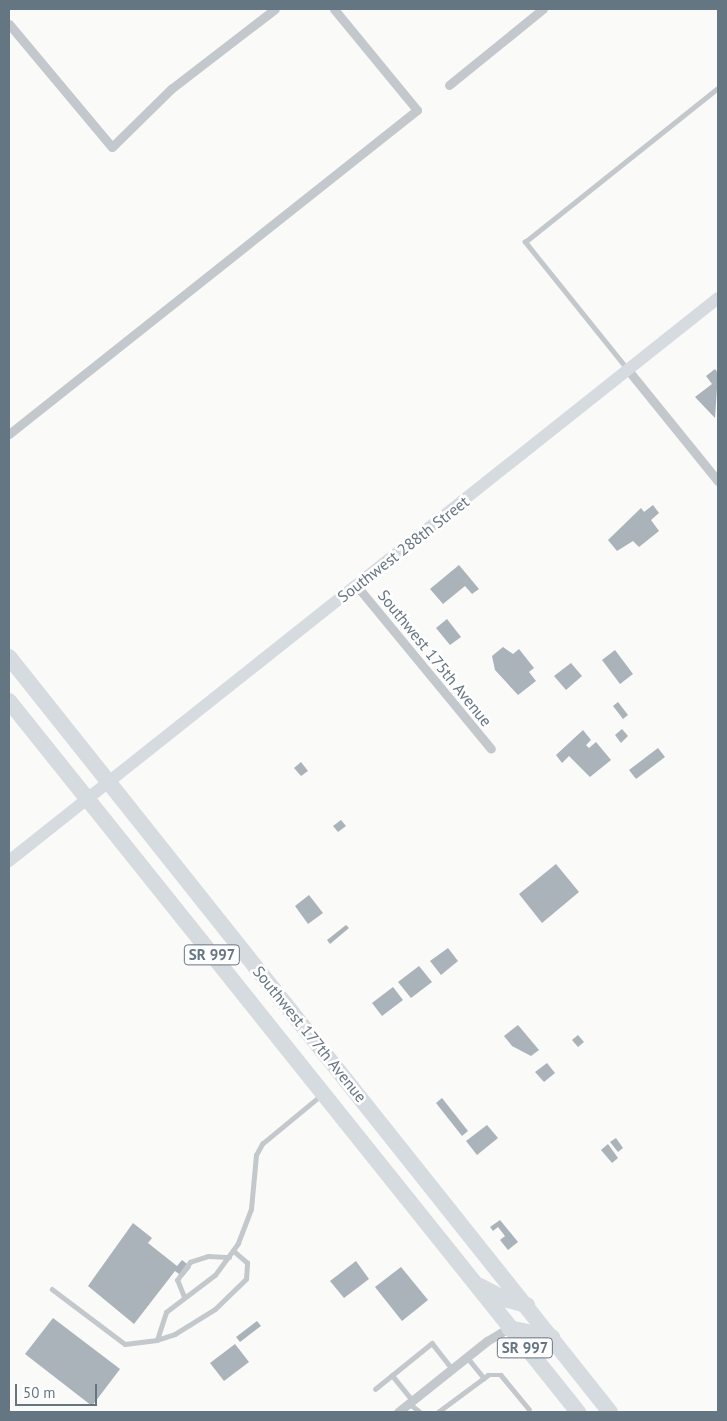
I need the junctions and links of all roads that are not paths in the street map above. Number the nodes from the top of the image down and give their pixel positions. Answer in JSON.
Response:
{"nodes":[{"id":1,"x":275,"y":9,"type":"edge"},
{"id":2,"x":334,"y":9,"type":"edge"},
{"id":3,"x":543,"y":9,"type":"edge"},
{"id":4,"x":9,"y":24,"type":"edge"},
{"id":5,"x":449,"y":85,"type":"dead end"},
{"id":6,"x":718,"y":88,"type":"edge"},
{"id":7,"x":718,"y":298,"type":"edge"},
{"id":8,"x":628,"y":370,"type":"junction"},
{"id":9,"x":9,"y":434,"type":"edge"},
{"id":10,"x":718,"y":481,"type":"edge"},
{"id":11,"x":356,"y":585,"type":"junction"},
{"id":12,"x":9,"y":657,"type":"edge"},
{"id":13,"x":9,"y":701,"type":"edge"},
{"id":14,"x":490,"y":749,"type":"dead end"},
{"id":15,"x":107,"y":781,"type":"junction"},
{"id":16,"x":86,"y":799,"type":"junction"},
{"id":17,"x":9,"y":861,"type":"edge"},
{"id":18,"x":323,"y":1094,"type":"junction"},
{"id":19,"x":233,"y":1251,"type":"junction"},
{"id":20,"x":229,"y":1257,"type":"junction"},
{"id":21,"x":474,"y":1282,"type":"junction"},
{"id":22,"x":52,"y":1289,"type":"dead end"},
{"id":23,"x":184,"y":1297,"type":"junction"},
{"id":24,"x":527,"y":1304,"type":"junction"},
{"id":25,"x":509,"y":1328,"type":"junction"},
{"id":26,"x":552,"y":1337,"type":"junction"},
{"id":27,"x":157,"y":1340,"type":"junction"},
{"id":28,"x":467,"y":1357,"type":"junction"},
{"id":29,"x":452,"y":1369,"type":"junction"},
{"id":30,"x":392,"y":1375,"type":"junction"},
{"id":31,"x":484,"y":1378,"type":"junction"},
{"id":32,"x":375,"y":1389,"type":"dead end"},
{"id":33,"x":411,"y":1402,"type":"junction"},
{"id":34,"x":529,"y":1408,"type":"dead end"},
{"id":35,"x":398,"y":1412,"type":"edge"},
{"id":36,"x":420,"y":1412,"type":"edge"},
{"id":37,"x":438,"y":1412,"type":"edge"},
{"id":38,"x":578,"y":1412,"type":"edge"},
{"id":39,"x":610,"y":1412,"type":"edge"}],
"edges":[{"from":1,"to":4,"type":"street"},
{"from":2,"to":9,"type":"street"},
{"from":3,"to":5,"type":"street"},
{"from":6,"to":8,"type":"lane"},
{"from":7,"to":8,"type":"street","name":"Southwest 288th Street"},
{"from":8,"to":10,"type":"street"},
{"from":8,"to":11,"type":"street","name":"Southwest 288th Street"},
{"from":11,"to":14,"type":"street","name":"Southwest 175th Avenue"},
{"from":11,"to":15,"type":"street","name":"Southwest 288th Street"},
{"from":12,"to":15,"type":"highway","name":"Southwest 177th Avenue","number":"SR 997"},
{"from":13,"to":16,"type":"highway","name":"Southwest 177th Avenue","number":"SR 997"},
{"from":15,"to":16,"type":"street","name":"Southwest 288th Street"},
{"from":15,"to":24,"type":"highway","name":"Southwest 177th Avenue","number":"SR 997"},
{"from":16,"to":17,"type":"street","name":"Southwest 288th Street"},
{"from":16,"to":18,"type":"highway","name":"Southwest 177th Avenue","number":"SR 997"},
{"from":18,"to":19,"type":"lane"},
{"from":18,"to":21,"type":"highway","name":"Southwest 177th Avenue","number":"SR 997"},
{"from":19,"to":20,"type":"lane"},
{"from":19,"to":27,"type":"lane"},
{"from":20,"to":23,"type":"lane"},
{"from":20,"to":23,"type":"lane"},
{"from":21,"to":24,"type":"highway"},
{"from":21,"to":25,"type":"highway","name":"Southwest 177th Avenue","number":"SR 997"},
{"from":22,"to":27,"type":"lane"},
{"from":23,"to":27,"type":"lane"},
{"from":24,"to":26,"type":"highway","name":"Southwest 177th Avenue","number":"SR 997"},
{"from":25,"to":26,"type":"highway"},
{"from":25,"to":28,"type":"street"},
{"from":25,"to":38,"type":"highway","name":"Southwest 177th Avenue","number":"SR 997"},
{"from":26,"to":39,"type":"highway","name":"Southwest 177th Avenue","number":"SR 997"},
{"from":28,"to":29,"type":"street"},
{"from":28,"to":31,"type":"lane"},
{"from":29,"to":30,"type":"lane"},
{"from":29,"to":33,"type":"street"},
{"from":30,"to":32,"type":"lane"},
{"from":30,"to":33,"type":"lane"},
{"from":31,"to":34,"type":"lane"},
{"from":31,"to":37,"type":"lane"},
{"from":33,"to":35,"type":"street"},
{"from":33,"to":36,"type":"lane"}]}
